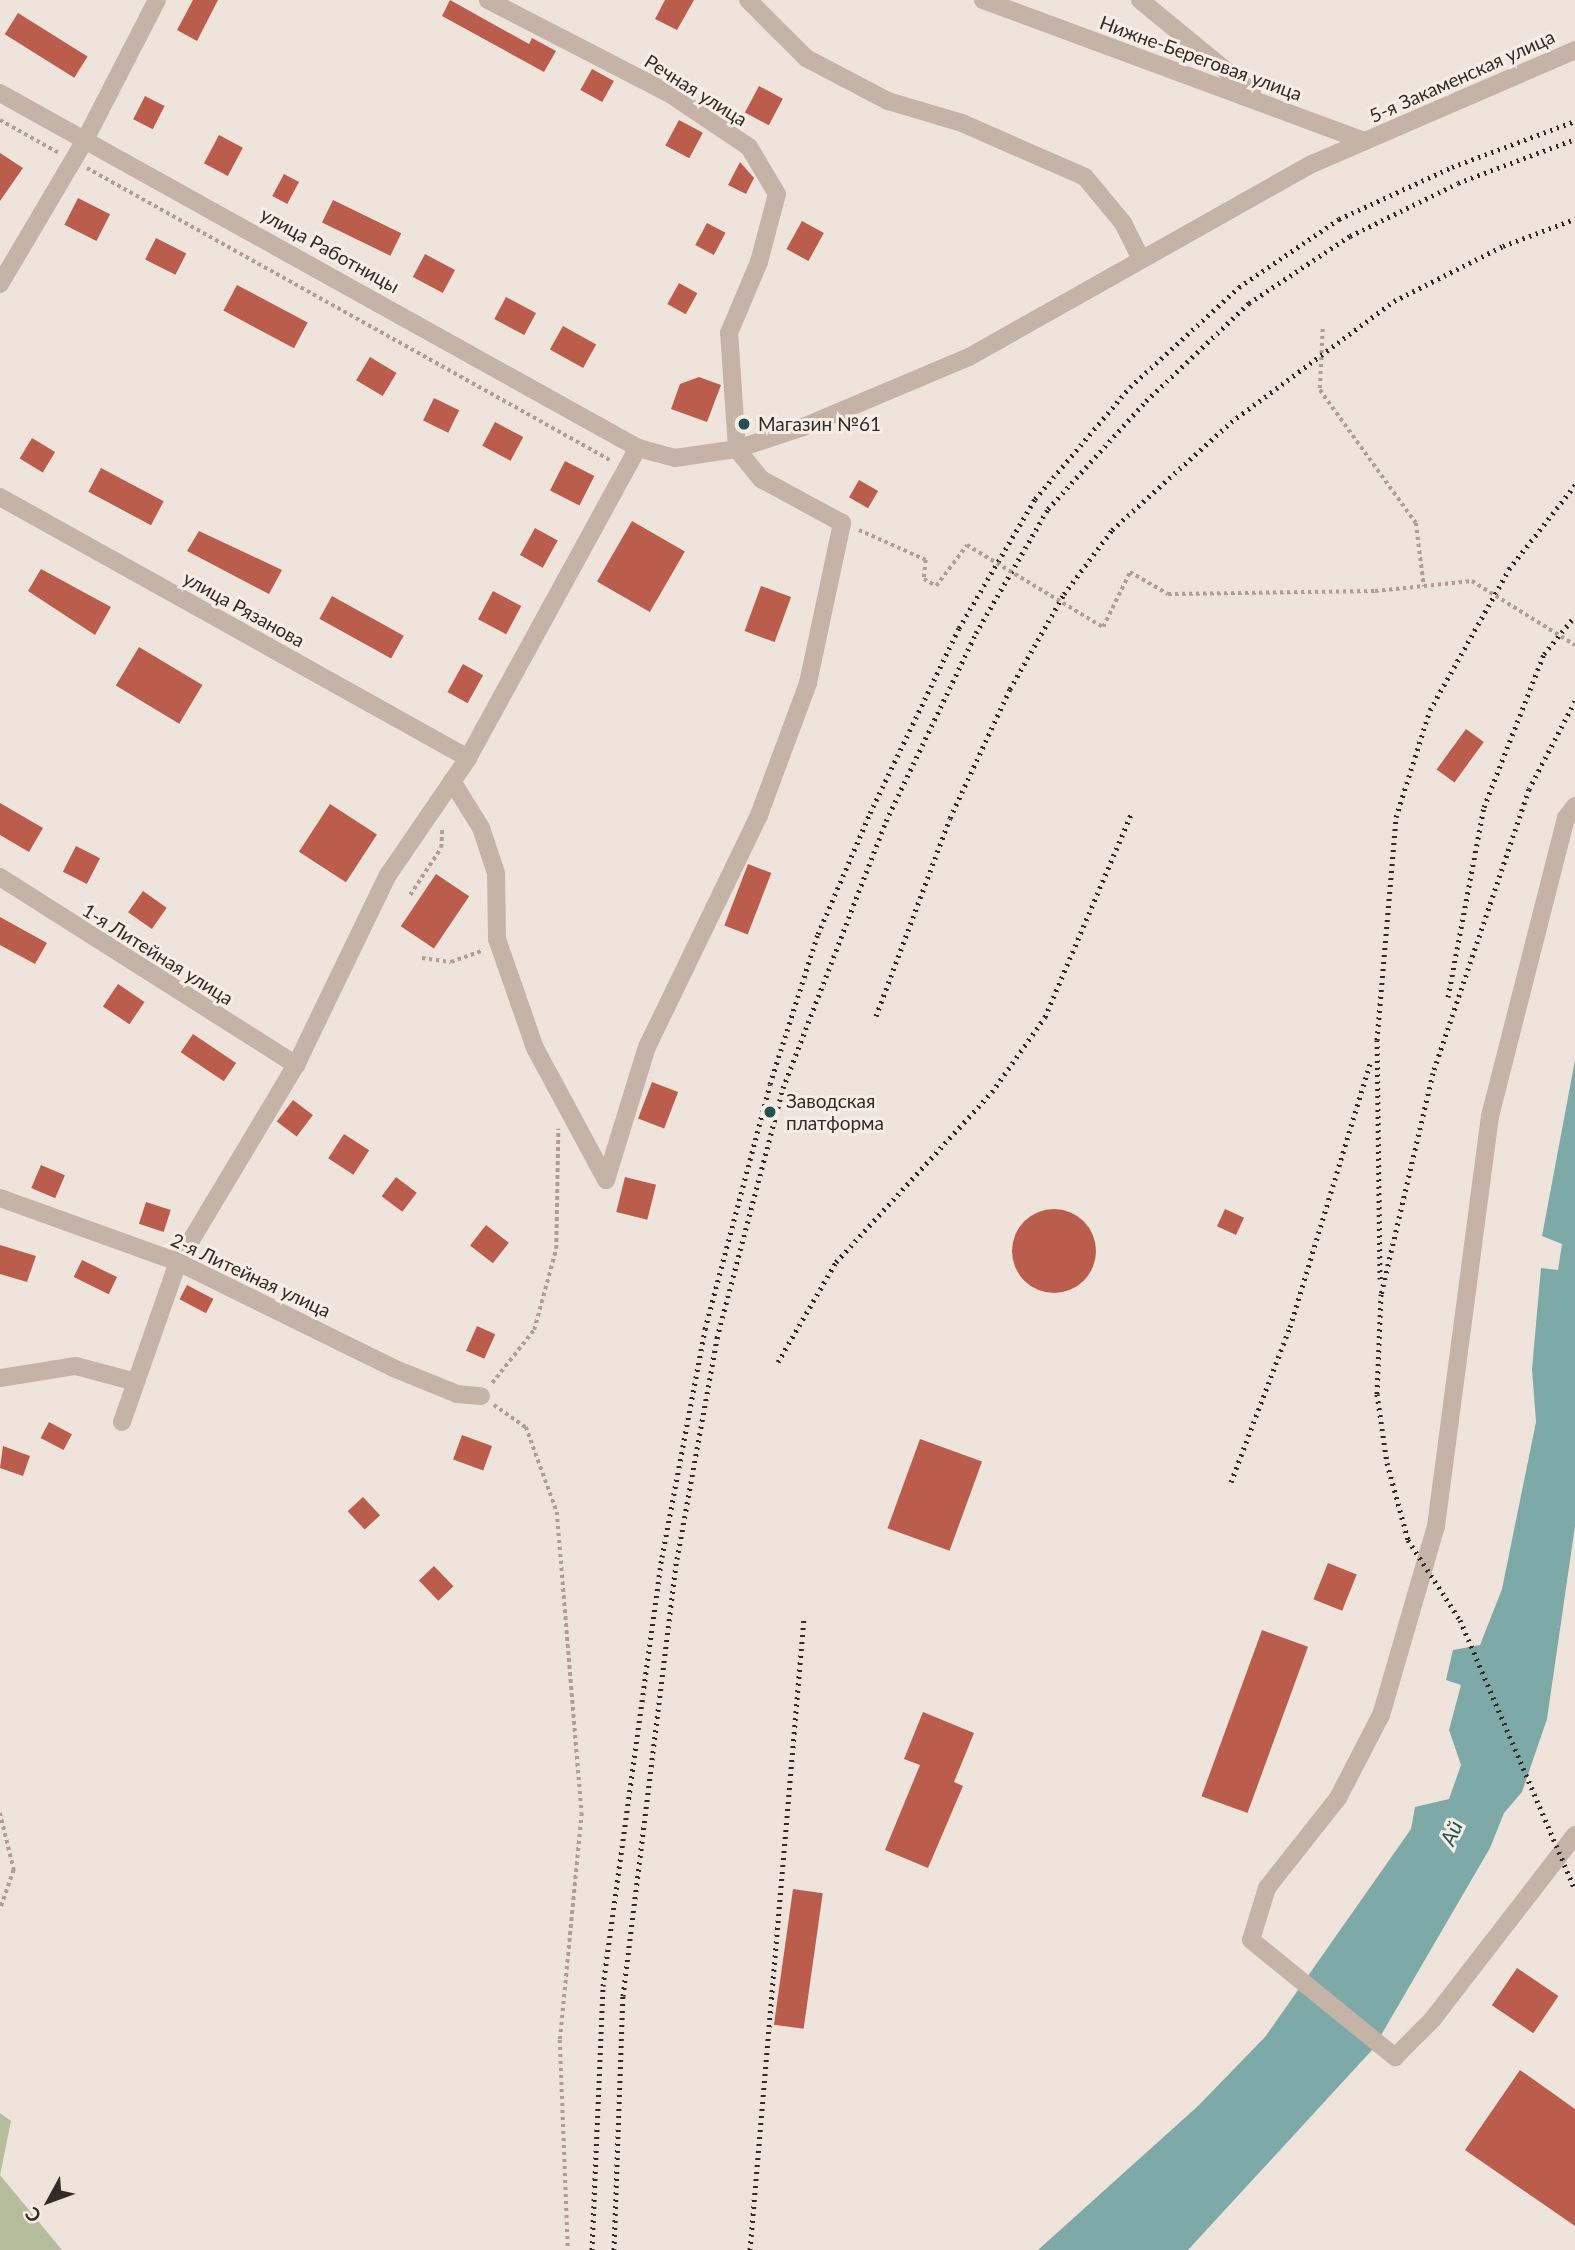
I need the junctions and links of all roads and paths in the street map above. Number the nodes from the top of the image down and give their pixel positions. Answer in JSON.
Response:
{"nodes":[{"id":1,"x":157,"y":0,"type":"edge"},
{"id":2,"x":488,"y":0,"type":"edge"},
{"id":3,"x":748,"y":0,"type":"edge"},
{"id":4,"x":982,"y":0,"type":"edge"},
{"id":5,"x":1140,"y":0,"type":"edge"},
{"id":6,"x":1575,"y":50,"type":"edge"},
{"id":7,"x":0,"y":93,"type":"edge"},
{"id":8,"x":1271,"y":106,"type":"junction"},
{"id":9,"x":0,"y":120,"type":"edge"},
{"id":10,"x":85,"y":140,"type":"junction"},
{"id":11,"x":1365,"y":141,"type":"junction"},
{"id":12,"x":72,"y":160,"type":"junction"},
{"id":13,"x":1141,"y":259,"type":"junction"},
{"id":14,"x":0,"y":284,"type":"edge"},
{"id":15,"x":1323,"y":329,"type":"dead end"},
{"id":16,"x":638,"y":448,"type":"junction"},
{"id":17,"x":737,"y":449,"type":"junction"},
{"id":18,"x":626,"y":469,"type":"junction"},
{"id":19,"x":0,"y":497,"type":"edge"},
{"id":20,"x":842,"y":523,"type":"junction"},
{"id":21,"x":1424,"y":586,"type":"junction"},
{"id":22,"x":1575,"y":645,"type":"edge"},
{"id":23,"x":468,"y":758,"type":"junction"},
{"id":24,"x":448,"y":788,"type":"junction"},
{"id":25,"x":1575,"y":806,"type":"edge"},
{"id":26,"x":0,"y":877,"type":"edge"},
{"id":27,"x":410,"y":895,"type":"dead end"},
{"id":28,"x":497,"y":939,"type":"junction"},
{"id":29,"x":422,"y":958,"type":"dead end"},
{"id":30,"x":296,"y":1065,"type":"junction"},
{"id":31,"x":559,"y":1096,"type":"junction"},
{"id":32,"x":0,"y":1198,"type":"edge"},
{"id":33,"x":177,"y":1262,"type":"junction"},
{"id":34,"x":0,"y":1378,"type":"edge"},
{"id":35,"x":136,"y":1381,"type":"junction"},
{"id":36,"x":481,"y":1396,"type":"junction"},
{"id":37,"x":122,"y":1422,"type":"dead end"},
{"id":38,"x":0,"y":1812,"type":"edge"},
{"id":39,"x":1575,"y":1835,"type":"edge"},
{"id":40,"x":0,"y":1910,"type":"edge"},
{"id":41,"x":568,"y":2250,"type":"edge"}],
"edges":[{"from":1,"to":10,"type":"street"},
{"from":2,"to":17,"type":"street","name":"Речная улица"},
{"from":3,"to":13,"type":"street"},
{"from":4,"to":8,"type":"street","name":"Нижне-Береговая улица"},
{"from":5,"to":8,"type":"street"},
{"from":6,"to":11,"type":"street","name":"5-я Закаменская улица"},
{"from":7,"to":10,"type":"street","name":"улица Работницы"},
{"from":8,"to":11,"type":"street","name":"Нижне-Береговая улица"},
{"from":9,"to":12,"type":"path"},
{"from":10,"to":12,"type":"street"},
{"from":10,"to":16,"type":"street","name":"улица Работницы"},
{"from":11,"to":13,"type":"street","name":"5-я Закаменская улица"},
{"from":12,"to":14,"type":"street"},
{"from":12,"to":18,"type":"path"},
{"from":13,"to":17,"type":"street","name":"улица Работницы"},
{"from":15,"to":21,"type":"path"},
{"from":16,"to":17,"type":"street","name":"улица Работницы"},
{"from":16,"to":18,"type":"street"},
{"from":17,"to":20,"type":"street"},
{"from":18,"to":23,"type":"street"},
{"from":19,"to":23,"type":"street","name":"улица Рязанова"},
{"from":20,"to":21,"type":"path","bridge":true},
{"from":20,"to":31,"type":"street"},
{"from":21,"to":22,"type":"path","bridge":true},
{"from":23,"to":24,"type":"street"},
{"from":24,"to":27,"type":"path"},
{"from":24,"to":28,"type":"street"},
{"from":24,"to":30,"type":"street"},
{"from":25,"to":39,"type":"street"},
{"from":26,"to":30,"type":"street","name":"1-я Литейная улица"},
{"from":28,"to":29,"type":"path"},
{"from":28,"to":31,"type":"street"},
{"from":30,"to":33,"type":"street"},
{"from":31,"to":36,"type":"path"},
{"from":32,"to":33,"type":"street","name":"2-я Литейная улица"},
{"from":33,"to":35,"type":"street"},
{"from":33,"to":36,"type":"street","name":"2-я Литейная улица"},
{"from":34,"to":35,"type":"street"},
{"from":35,"to":37,"type":"street"},
{"from":36,"to":41,"type":"path"},
{"from":38,"to":40,"type":"path"}]}
